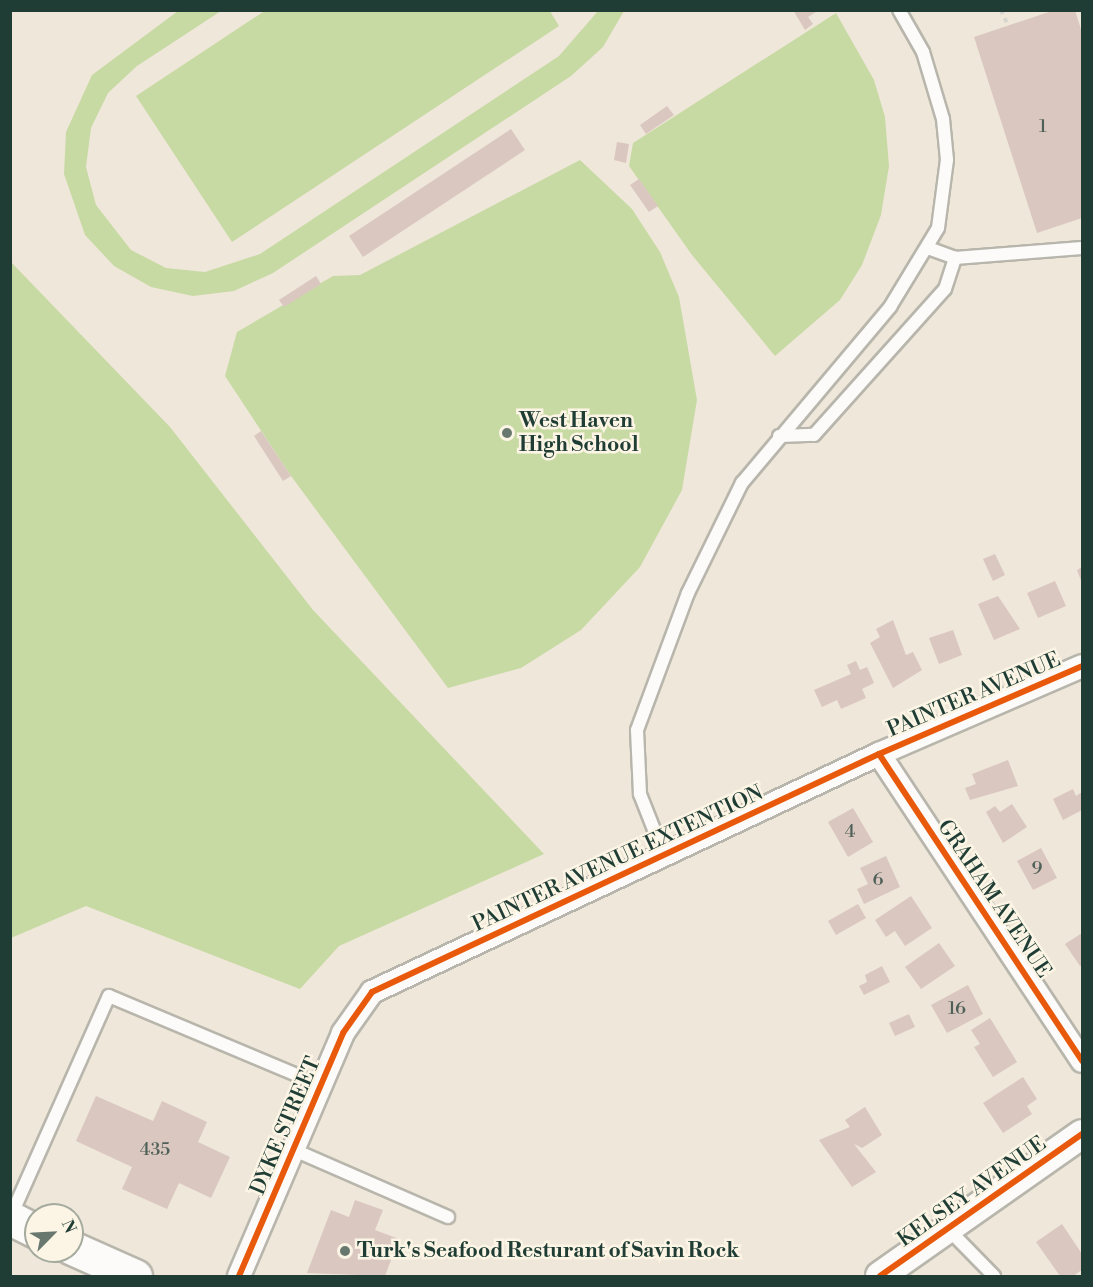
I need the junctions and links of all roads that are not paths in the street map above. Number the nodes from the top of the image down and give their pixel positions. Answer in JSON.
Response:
{"nodes":[{"id":1,"x":899,"y":10,"type":"edge"},
{"id":2,"x":928,"y":248,"type":"junction"},
{"id":3,"x":1083,"y":248,"type":"edge"},
{"id":4,"x":955,"y":258,"type":"junction"},
{"id":5,"x":779,"y":435,"type":"junction"},
{"id":6,"x":1083,"y":666,"type":"edge"},
{"id":7,"x":879,"y":754,"type":"junction"},
{"id":8,"x":664,"y":855,"type":"junction"},
{"id":9,"x":372,"y":993,"type":"joint"},
{"id":10,"x":1083,"y":1061,"type":"edge"},
{"id":11,"x":321,"y":1085,"type":"junction"},
{"id":12,"x":1083,"y":1134,"type":"edge"},
{"id":13,"x":294,"y":1150,"type":"junction"},
{"id":14,"x":448,"y":1217,"type":"dead end"},
{"id":15,"x":10,"y":1218,"type":"edge"},
{"id":16,"x":24,"y":1224,"type":"edge"},
{"id":17,"x":948,"y":1229,"type":"junction"},
{"id":18,"x":84,"y":1253,"type":"edge"},
{"id":19,"x":135,"y":1276,"type":"edge"},
{"id":20,"x":239,"y":1276,"type":"edge"},
{"id":21,"x":880,"y":1276,"type":"edge"},
{"id":22,"x":994,"y":1276,"type":"edge"}],
"edges":[{"from":1,"to":2,"type":"lane"},
{"from":2,"to":4,"type":"lane"},
{"from":2,"to":5,"type":"lane"},
{"from":3,"to":4,"type":"lane"},
{"from":4,"to":5,"type":"lane"},
{"from":5,"to":8,"type":"lane"},
{"from":6,"to":7,"type":"street","name":"PAINTER AVENUE"},
{"from":7,"to":8,"type":"street","name":"PAINTER AVENUE EXTENTION"},
{"from":7,"to":10,"type":"street","name":"GRAHAM AVENUE"},
{"from":8,"to":9,"type":"street","name":"PAINTER AVENUE EXTENTION"},
{"from":9,"to":11,"type":"street","name":"DYKE STREET"},
{"from":11,"to":13,"type":"street","name":"DYKE STREET"},
{"from":11,"to":15,"type":"lane"},
{"from":12,"to":17,"type":"street","name":"KELSEY AVENUE"},
{"from":13,"to":14,"type":"lane"},
{"from":13,"to":20,"type":"street","name":"DYKE STREET"},
{"from":15,"to":16,"type":"main road"},
{"from":17,"to":21,"type":"street","name":"KELSEY AVENUE"},
{"from":17,"to":22,"type":"lane"},
{"from":18,"to":19,"type":"main road"}]}
